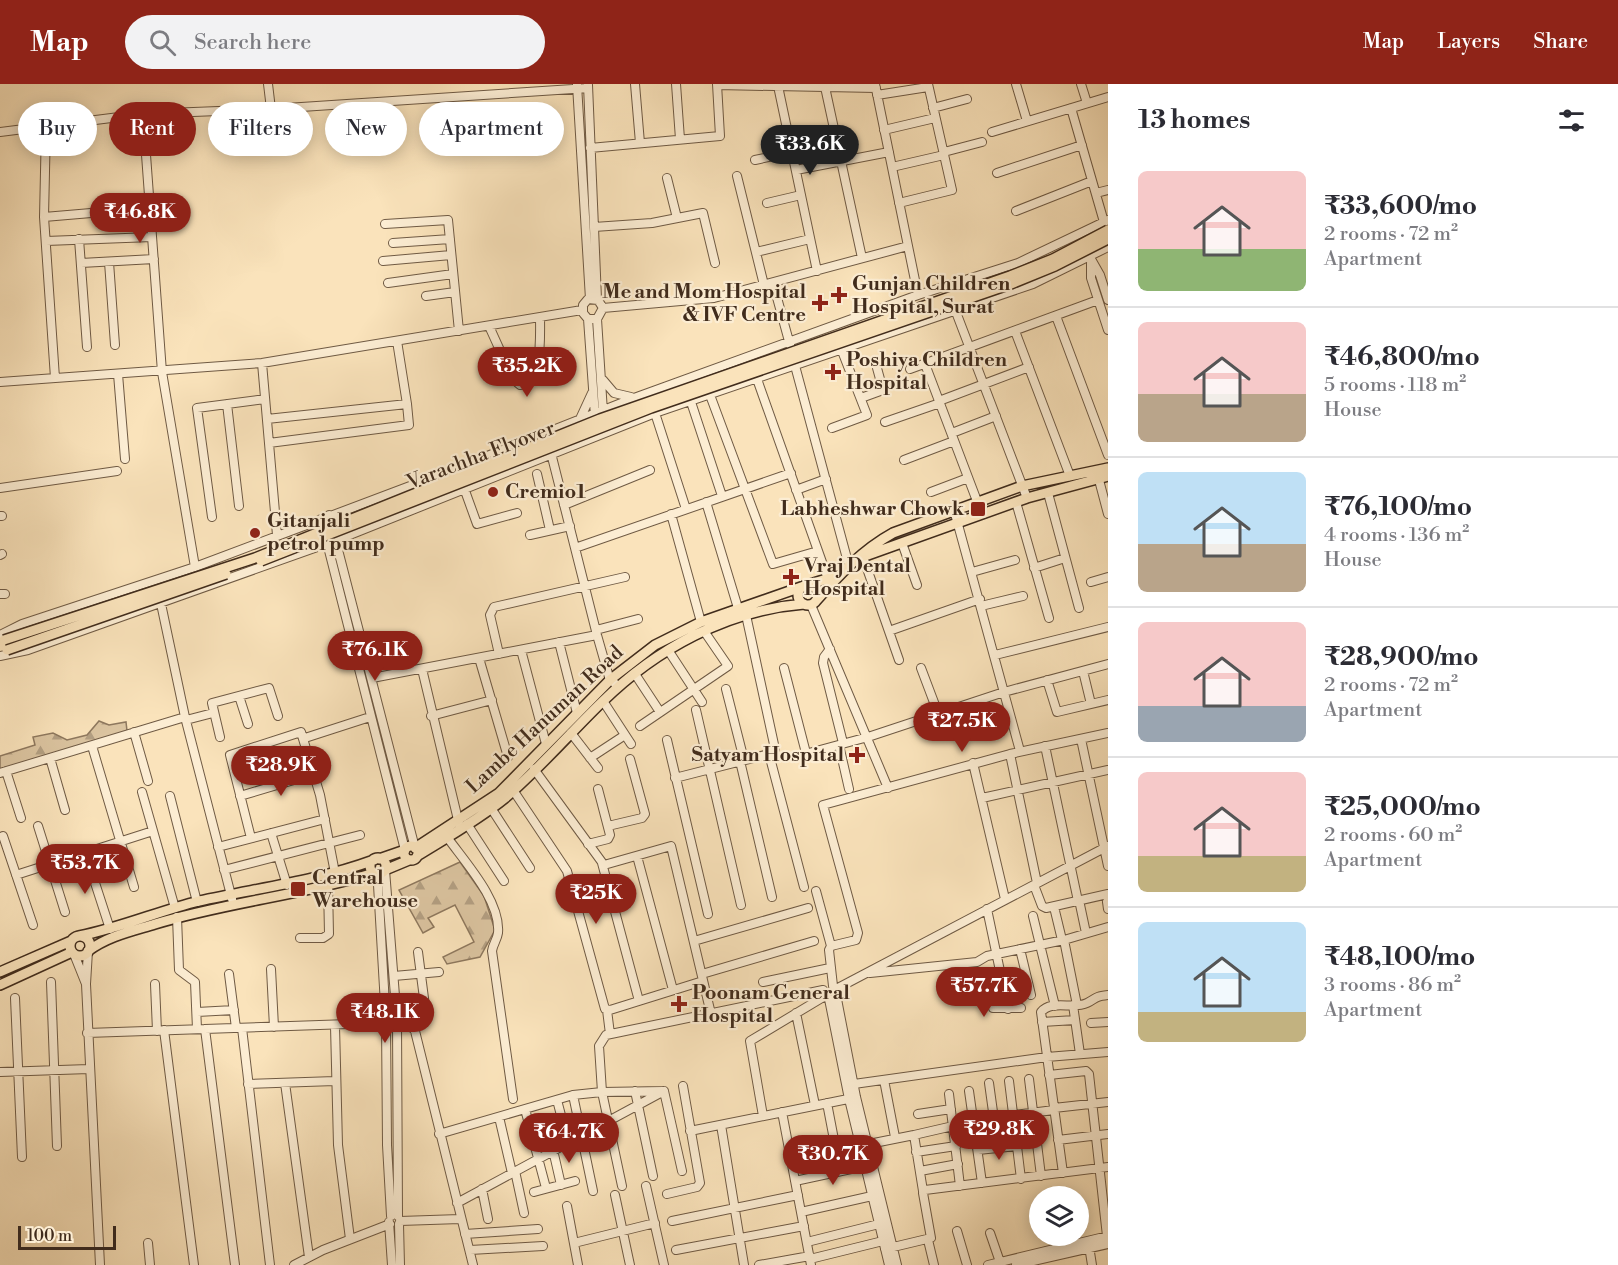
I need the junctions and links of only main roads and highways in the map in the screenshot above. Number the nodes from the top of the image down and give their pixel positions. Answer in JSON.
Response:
{"nodes":[{"id":1,"x":1107,"y":224,"type":"edge"},
{"id":2,"x":1108,"y":238,"type":"edge"},
{"id":3,"x":1108,"y":468,"type":"edge"},
{"id":4,"x":1103,"y":478,"type":"edge"},
{"id":5,"x":861,"y":558,"type":"junction"},
{"id":6,"x":833,"y":577,"type":"junction"},
{"id":7,"x":805,"y":586,"type":"junction"},
{"id":8,"x":810,"y":604,"type":"junction"},
{"id":9,"x":702,"y":626,"type":"junction"},
{"id":10,"x":1,"y":639,"type":"edge"},
{"id":11,"x":2,"y":653,"type":"edge"},
{"id":12,"x":462,"y":824,"type":"junction"},
{"id":13,"x":412,"y":854,"type":"junction"},
{"id":14,"x":377,"y":859,"type":"junction"},
{"id":15,"x":385,"y":870,"type":"junction"},
{"id":16,"x":374,"y":873,"type":"junction"},
{"id":17,"x":232,"y":899,"type":"junction"},
{"id":18,"x":176,"y":913,"type":"junction"},
{"id":19,"x":75,"y":938,"type":"junction"},
{"id":20,"x":88,"y":951,"type":"junction"},
{"id":21,"x":73,"y":953,"type":"junction"},
{"id":22,"x":0,"y":972,"type":"edge"},
{"id":23,"x":0,"y":985,"type":"edge"}],
"edges":[{"from":1,"to":10,"type":"main road","name":"Varachha Flyover","bridge":true},
{"from":2,"to":11,"type":"main road","name":"Varachha Flyover","bridge":true},
{"from":3,"to":5,"type":"main road"},
{"from":4,"to":5,"type":"main road"},
{"from":5,"to":6,"type":"main road"},
{"from":6,"to":7,"type":"main road","name":"Lambe Hanuman Road"},
{"from":6,"to":8,"type":"main road"},
{"from":7,"to":8,"type":"main road"},
{"from":7,"to":8,"type":"main road"},
{"from":7,"to":9,"type":"main road","name":"Lambe Hanuman Road"},
{"from":8,"to":9,"type":"main road","name":"Lambe Hanuman Road"},
{"from":9,"to":12,"type":"main road","name":"Lambe Hanuman Road"},
{"from":9,"to":12,"type":"main road","name":"Lambe Hanuman Road"},
{"from":12,"to":13,"type":"main road","name":"Lambe Hanuman Road"},
{"from":12,"to":13,"type":"main road","name":"Lambe Hanuman Road"},
{"from":13,"to":14,"type":"main road"},
{"from":13,"to":15,"type":"main road"},
{"from":14,"to":15,"type":"main road"},
{"from":14,"to":16,"type":"main road"},
{"from":14,"to":17,"type":"main road"},
{"from":15,"to":16,"type":"main road"},
{"from":16,"to":17,"type":"main road"},
{"from":17,"to":18,"type":"main road"},
{"from":18,"to":19,"type":"main road"},
{"from":18,"to":20,"type":"main road"},
{"from":19,"to":20,"type":"main road"},
{"from":19,"to":21,"type":"main road"},
{"from":19,"to":22,"type":"main road"},
{"from":20,"to":21,"type":"main road"},
{"from":21,"to":23,"type":"main road"}]}
